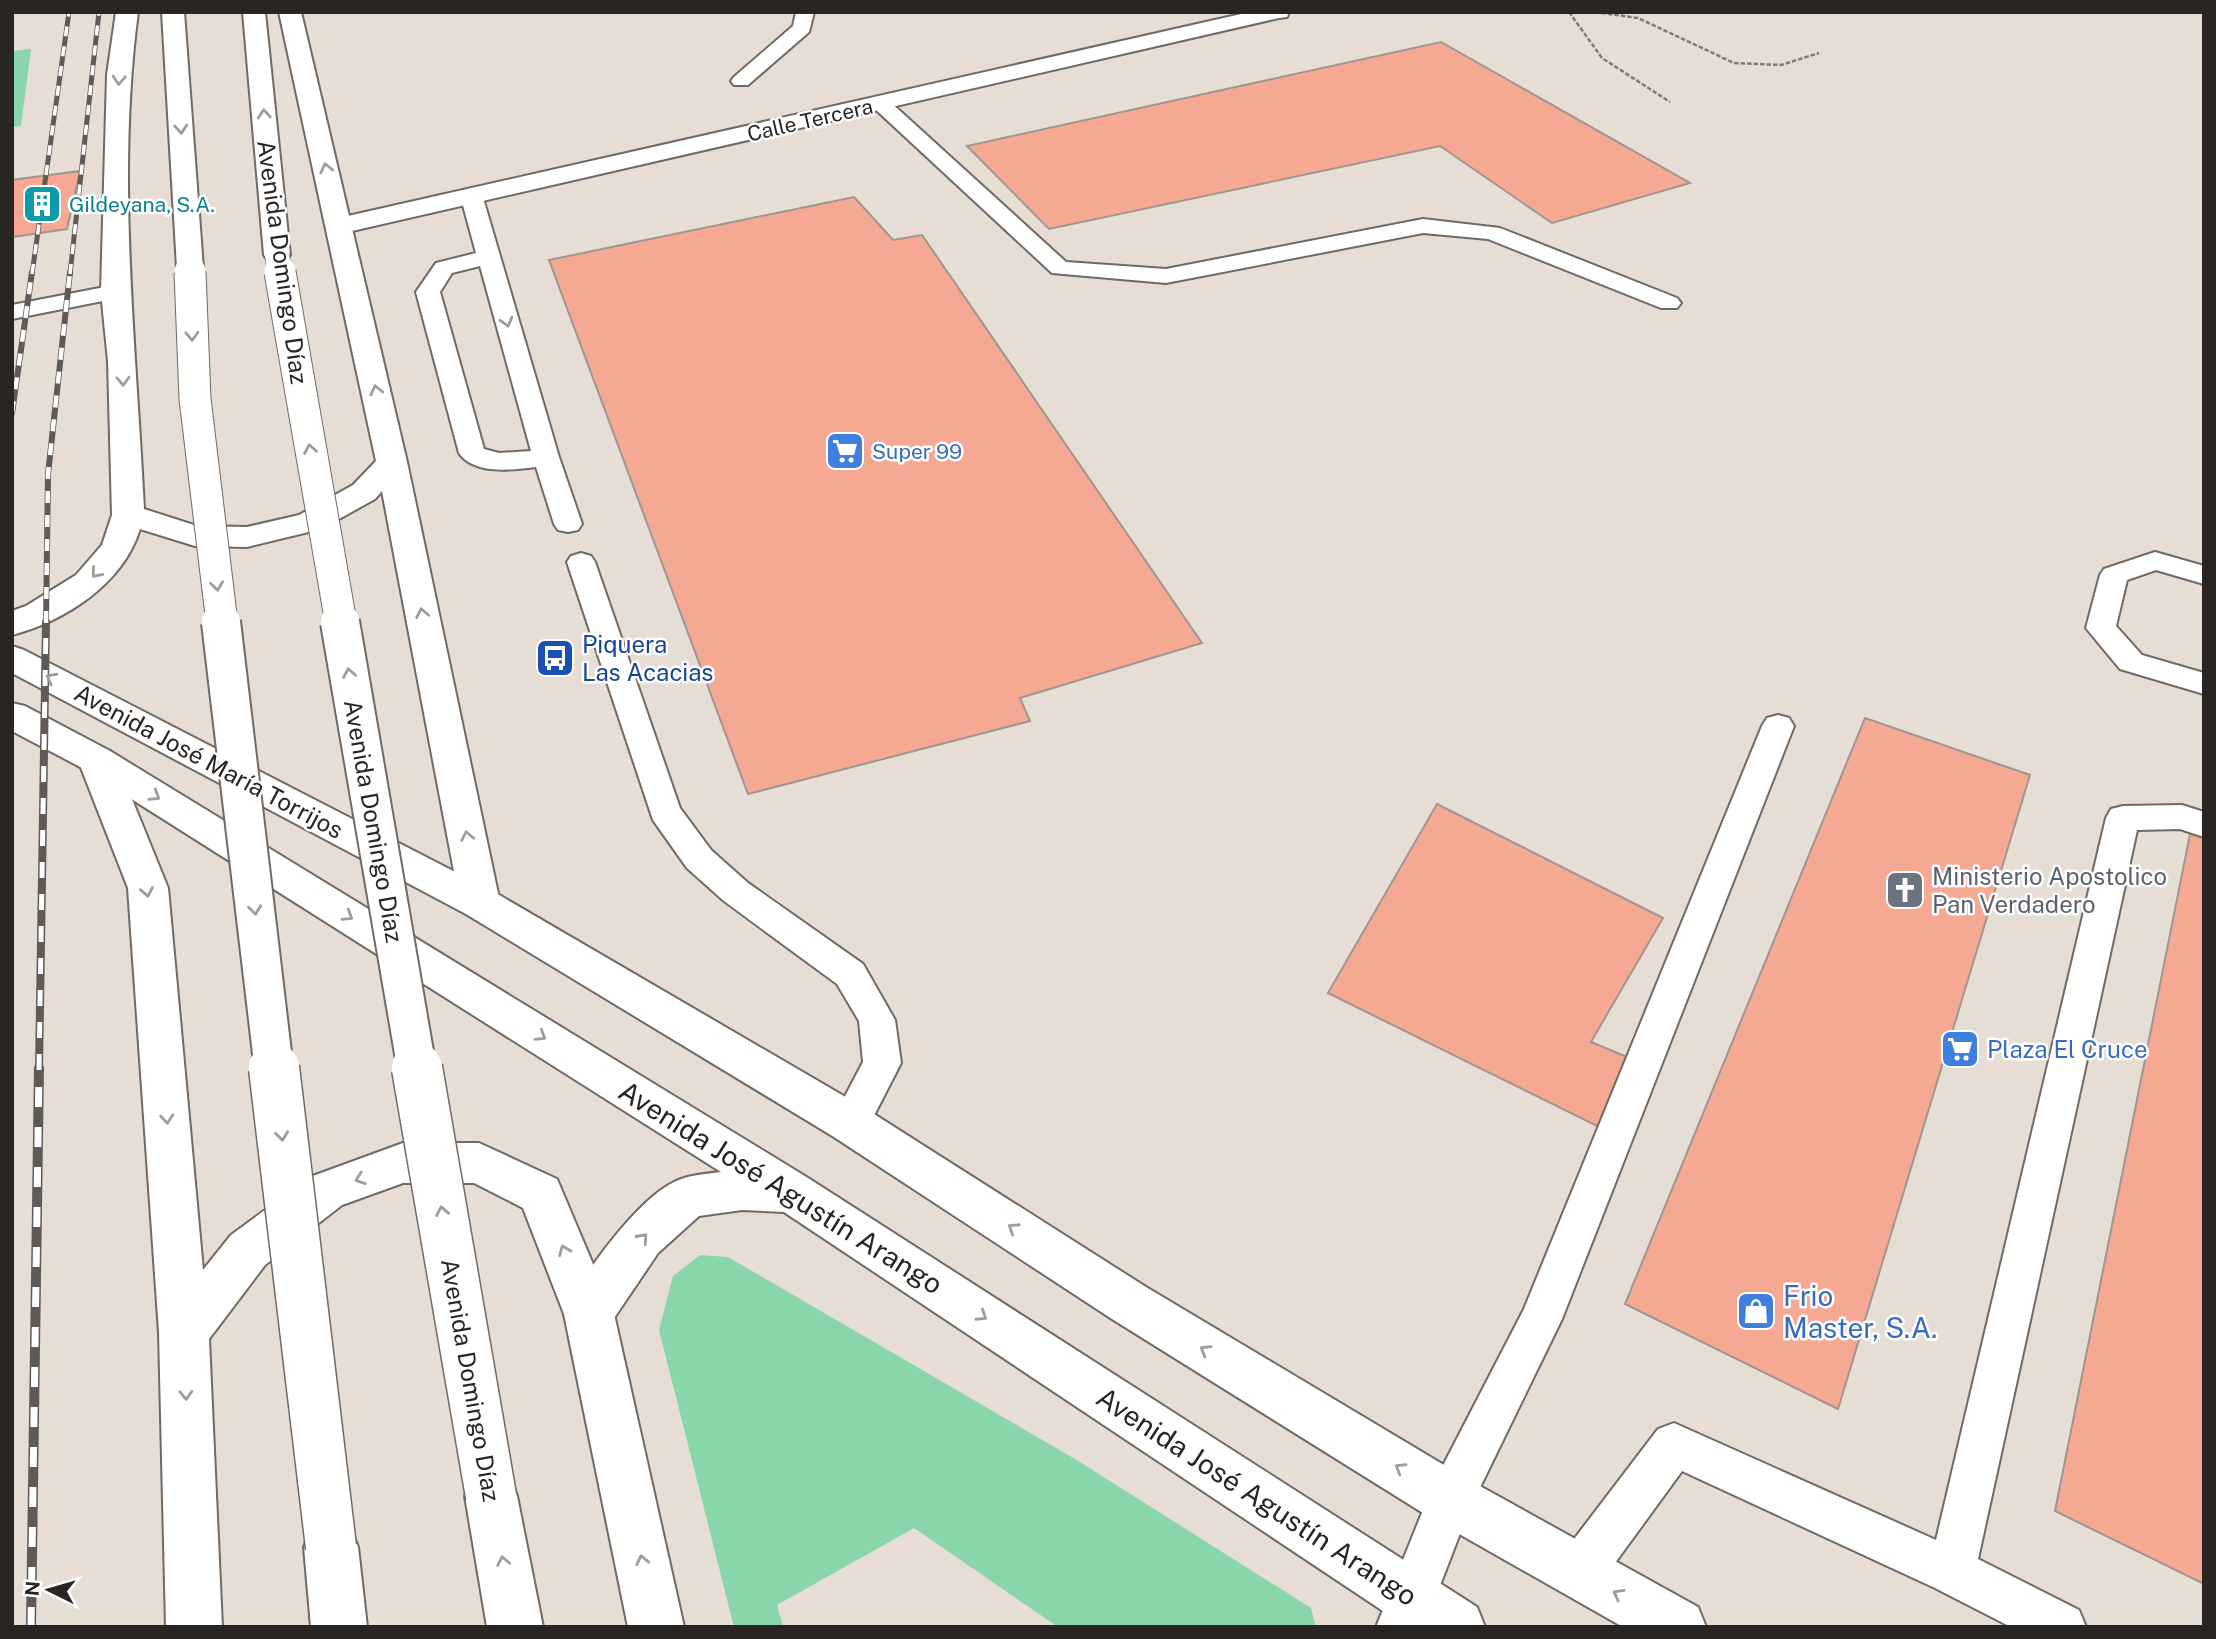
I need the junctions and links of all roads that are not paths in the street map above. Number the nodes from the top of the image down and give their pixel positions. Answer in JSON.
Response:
{"nodes":[{"id":1,"x":127,"y":12,"type":"edge"},
{"id":2,"x":173,"y":12,"type":"edge"},
{"id":3,"x":254,"y":12,"type":"edge"},
{"id":4,"x":290,"y":12,"type":"edge"},
{"id":5,"x":804,"y":12,"type":"edge"},
{"id":6,"x":1279,"y":12,"type":"edge"},
{"id":7,"x":741,"y":81,"type":"dead end"},
{"id":8,"x":881,"y":104,"type":"junction"},
{"id":9,"x":472,"y":198,"type":"junction"},
{"id":10,"x":339,"y":226,"type":"junction"},
{"id":11,"x":488,"y":257,"type":"junction"},
{"id":12,"x":116,"y":292,"type":"junction"},
{"id":13,"x":1669,"y":303,"type":"dead end"},
{"id":14,"x":12,"y":312,"type":"edge"},
{"id":15,"x":546,"y":457,"type":"junction"},
{"id":16,"x":392,"y":462,"type":"junction"},
{"id":17,"x":128,"y":514,"type":"junction"},
{"id":18,"x":568,"y":524,"type":"dead end"},
{"id":19,"x":581,"y":562,"type":"dead end"},
{"id":20,"x":2204,"y":575,"type":"edge"},
{"id":21,"x":12,"y":624,"type":"edge"},
{"id":22,"x":12,"y":658,"type":"edge"},
{"id":23,"x":2204,"y":684,"type":"edge"},
{"id":24,"x":12,"y":715,"type":"edge"},
{"id":25,"x":1778,"y":726,"type":"dead end"},
{"id":26,"x":97,"y":760,"type":"junction"},
{"id":27,"x":2204,"y":825,"type":"edge"},
{"id":28,"x":480,"y":903,"type":"junction"},
{"id":29,"x":850,"y":1123,"type":"junction"},
{"id":30,"x":792,"y":1192,"type":"junction"},
{"id":31,"x":589,"y":1314,"type":"junction"},
{"id":32,"x":184,"y":1332,"type":"junction"},
{"id":33,"x":1450,"y":1499,"type":"junction"},
{"id":34,"x":1952,"y":1571,"type":"junction"},
{"id":35,"x":1579,"y":1572,"type":"junction"},
{"id":36,"x":1407,"y":1612,"type":"edge"},
{"id":37,"x":194,"y":1627,"type":"edge"},
{"id":38,"x":339,"y":1627,"type":"edge"},
{"id":39,"x":515,"y":1627,"type":"edge"},
{"id":40,"x":656,"y":1627,"type":"edge"},
{"id":41,"x":1457,"y":1627,"type":"edge"},
{"id":42,"x":1678,"y":1627,"type":"edge"},
{"id":43,"x":2062,"y":1627,"type":"edge"}],
"edges":[{"from":1,"to":12,"type":"main road","one_way":true},
{"from":2,"to":38,"type":"main road","one_way":true,"bridge":true},
{"from":39,"to":3,"type":"main road","name":"Avenida Domingo Díaz","one_way":true,"bridge":true},
{"from":10,"to":4,"type":"main road","one_way":true},
{"from":5,"to":7,"type":"lane"},
{"from":6,"to":8,"type":"main road","name":"Calle Tercera"},
{"from":8,"to":9,"type":"main road","name":"Calle Tercera"},
{"from":8,"to":13,"type":"lane"},
{"from":9,"to":10,"type":"main road","name":"Calle Tercera"},
{"from":9,"to":11,"type":"lane"},
{"from":16,"to":10,"type":"main road","one_way":true},
{"from":11,"to":15,"type":"lane","one_way":true},
{"from":11,"to":15,"type":"lane"},
{"from":12,"to":14,"type":"lane"},
{"from":12,"to":17,"type":"main road","one_way":true},
{"from":15,"to":18,"type":"lane"},
{"from":16,"to":17,"type":"main road"},
{"from":28,"to":16,"type":"main road","one_way":true},
{"from":17,"to":21,"type":"main road","one_way":true},
{"from":19,"to":29,"type":"lane"},
{"from":20,"to":23,"type":"lane"},
{"from":28,"to":22,"type":"main road","name":"Avenida José María Torrijos","one_way":true},
{"from":24,"to":26,"type":"main road"},
{"from":25,"to":33,"type":"lane"},
{"from":26,"to":30,"type":"main road","name":"Avenida José Agustín Arango","one_way":true},
{"from":26,"to":32,"type":"main road","one_way":true},
{"from":27,"to":34,"type":"lane"},
{"from":28,"to":29,"type":"main road"},
{"from":33,"to":29,"type":"main road","one_way":true},
{"from":31,"to":30,"type":"main road","one_way":true},
{"from":30,"to":36,"type":"main road","name":"Avenida José Agustín Arango","one_way":true},
{"from":31,"to":32,"type":"main road","one_way":true},
{"from":40,"to":31,"type":"main road","one_way":true},
{"from":32,"to":37,"type":"main road","one_way":true},
{"from":33,"to":35,"type":"main road"},
{"from":33,"to":36,"type":"lane"},
{"from":34,"to":35,"type":"lane"},
{"from":34,"to":43,"type":"lane"},
{"from":42,"to":35,"type":"main road","one_way":true},
{"from":36,"to":41,"type":"main road","name":"Avenida José Agustín Arango"}]}
